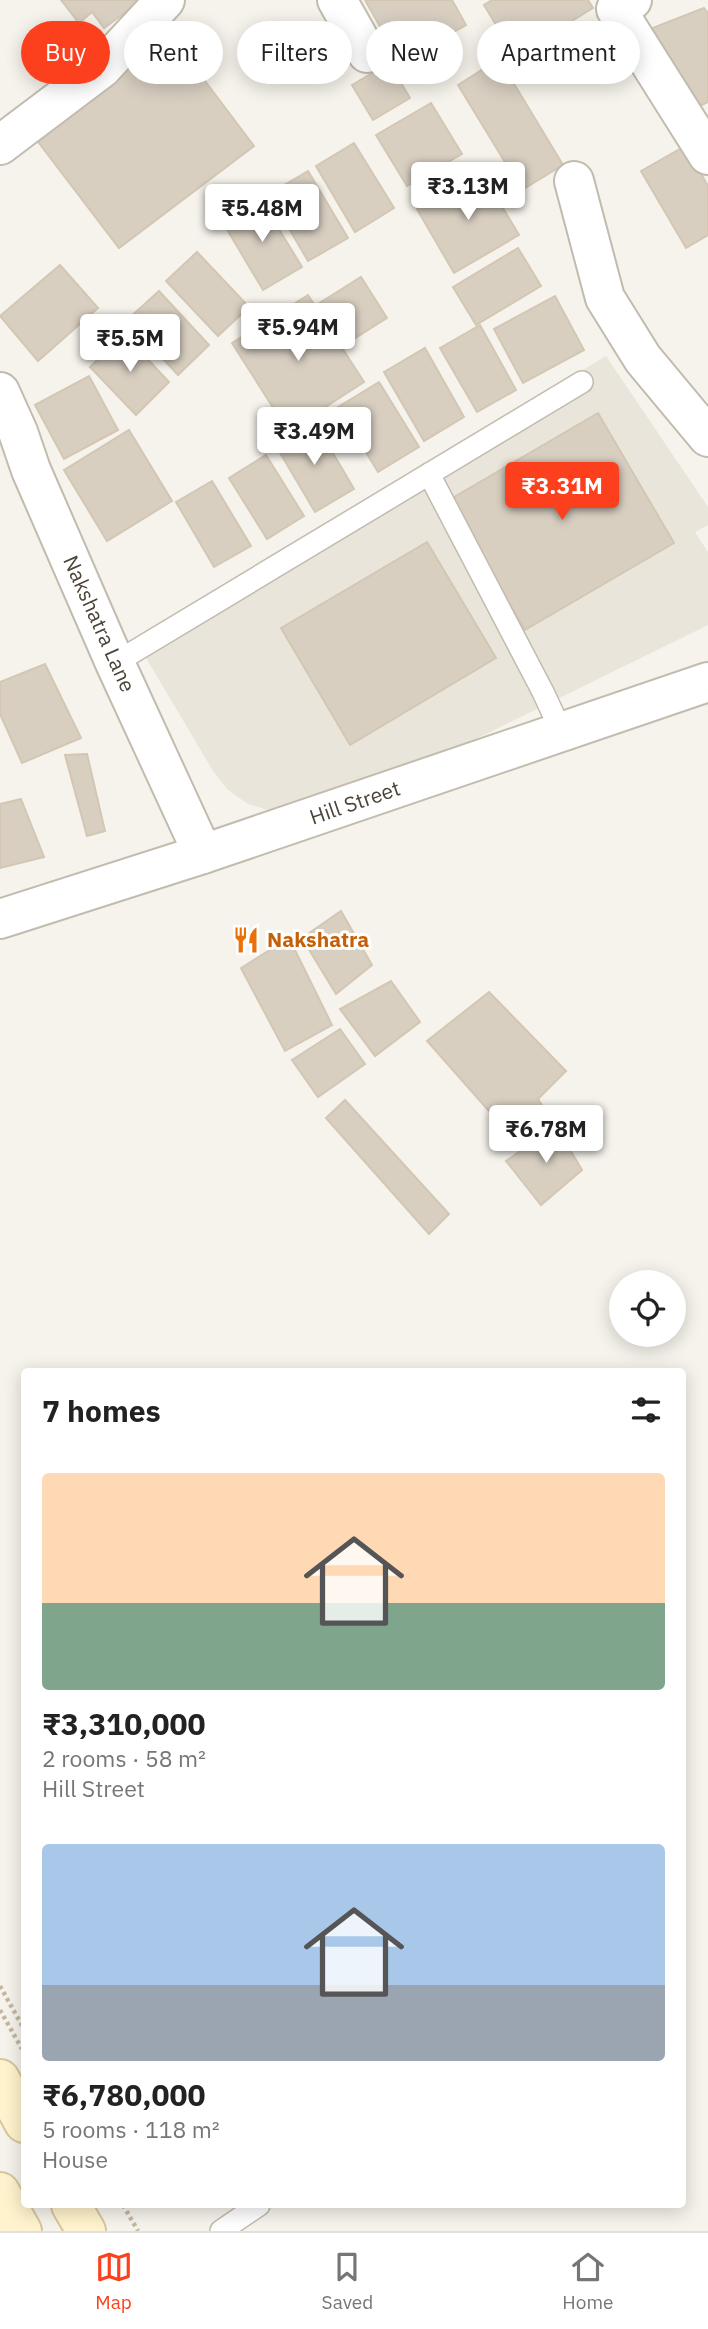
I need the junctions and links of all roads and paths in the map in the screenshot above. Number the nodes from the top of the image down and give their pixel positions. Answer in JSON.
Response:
{"nodes":[{"id":1,"x":165,"y":0,"type":"edge"},
{"id":2,"x":337,"y":0,"type":"edge"},
{"id":3,"x":632,"y":0,"type":"edge"},
{"id":4,"x":366,"y":51,"type":"edge"},
{"id":5,"x":0,"y":145,"type":"edge"},
{"id":6,"x":708,"y":155,"type":"edge"},
{"id":7,"x":574,"y":181,"type":"dead end"},
{"id":8,"x":582,"y":382,"type":"dead end"},
{"id":9,"x":0,"y":392,"type":"edge"},
{"id":10,"x":708,"y":437,"type":"edge"},
{"id":11,"x":429,"y":474,"type":"junction"},
{"id":12,"x":115,"y":663,"type":"junction"},
{"id":13,"x":708,"y":682,"type":"edge"},
{"id":14,"x":562,"y":733,"type":"junction"},
{"id":15,"x":203,"y":854,"type":"junction"},
{"id":16,"x":0,"y":919,"type":"edge"},
{"id":17,"x":0,"y":1986,"type":"edge"},
{"id":18,"x":0,"y":2010,"type":"edge"},
{"id":19,"x":21,"y":2024,"type":"edge"},
{"id":20,"x":21,"y":2048,"type":"edge"},
{"id":21,"x":0,"y":2080,"type":"edge"},
{"id":22,"x":21,"y":2118,"type":"edge"},
{"id":23,"x":0,"y":2192,"type":"edge"},
{"id":24,"x":73,"y":2208,"type":"edge"},
{"id":25,"x":125,"y":2208,"type":"edge"},
{"id":26,"x":255,"y":2208,"type":"edge"},
{"id":27,"x":22,"y":2231,"type":"edge"},
{"id":28,"x":86,"y":2231,"type":"edge"},
{"id":29,"x":138,"y":2231,"type":"edge"},
{"id":30,"x":221,"y":2231,"type":"edge"}],
"edges":[{"from":1,"to":5,"type":"street"},
{"from":2,"to":4,"type":"street"},
{"from":3,"to":6,"type":"street"},
{"from":7,"to":10,"type":"street"},
{"from":8,"to":11,"type":"lane"},
{"from":9,"to":12,"type":"street","name":"Nakshatra Lane"},
{"from":11,"to":12,"type":"lane"},
{"from":11,"to":14,"type":"lane"},
{"from":12,"to":15,"type":"street","name":"Nakshatra Lane"},
{"from":13,"to":14,"type":"street","name":"Hill Street"},
{"from":14,"to":15,"type":"street","name":"Hill Street"},
{"from":15,"to":16,"type":"street","name":"Hill Street"},
{"from":17,"to":19,"type":"path"},
{"from":18,"to":20,"type":"path"},
{"from":21,"to":22,"type":"main road"},
{"from":23,"to":27,"type":"main road"},
{"from":24,"to":28,"type":"main road"},
{"from":25,"to":29,"type":"path"},
{"from":26,"to":30,"type":"lane"}]}
